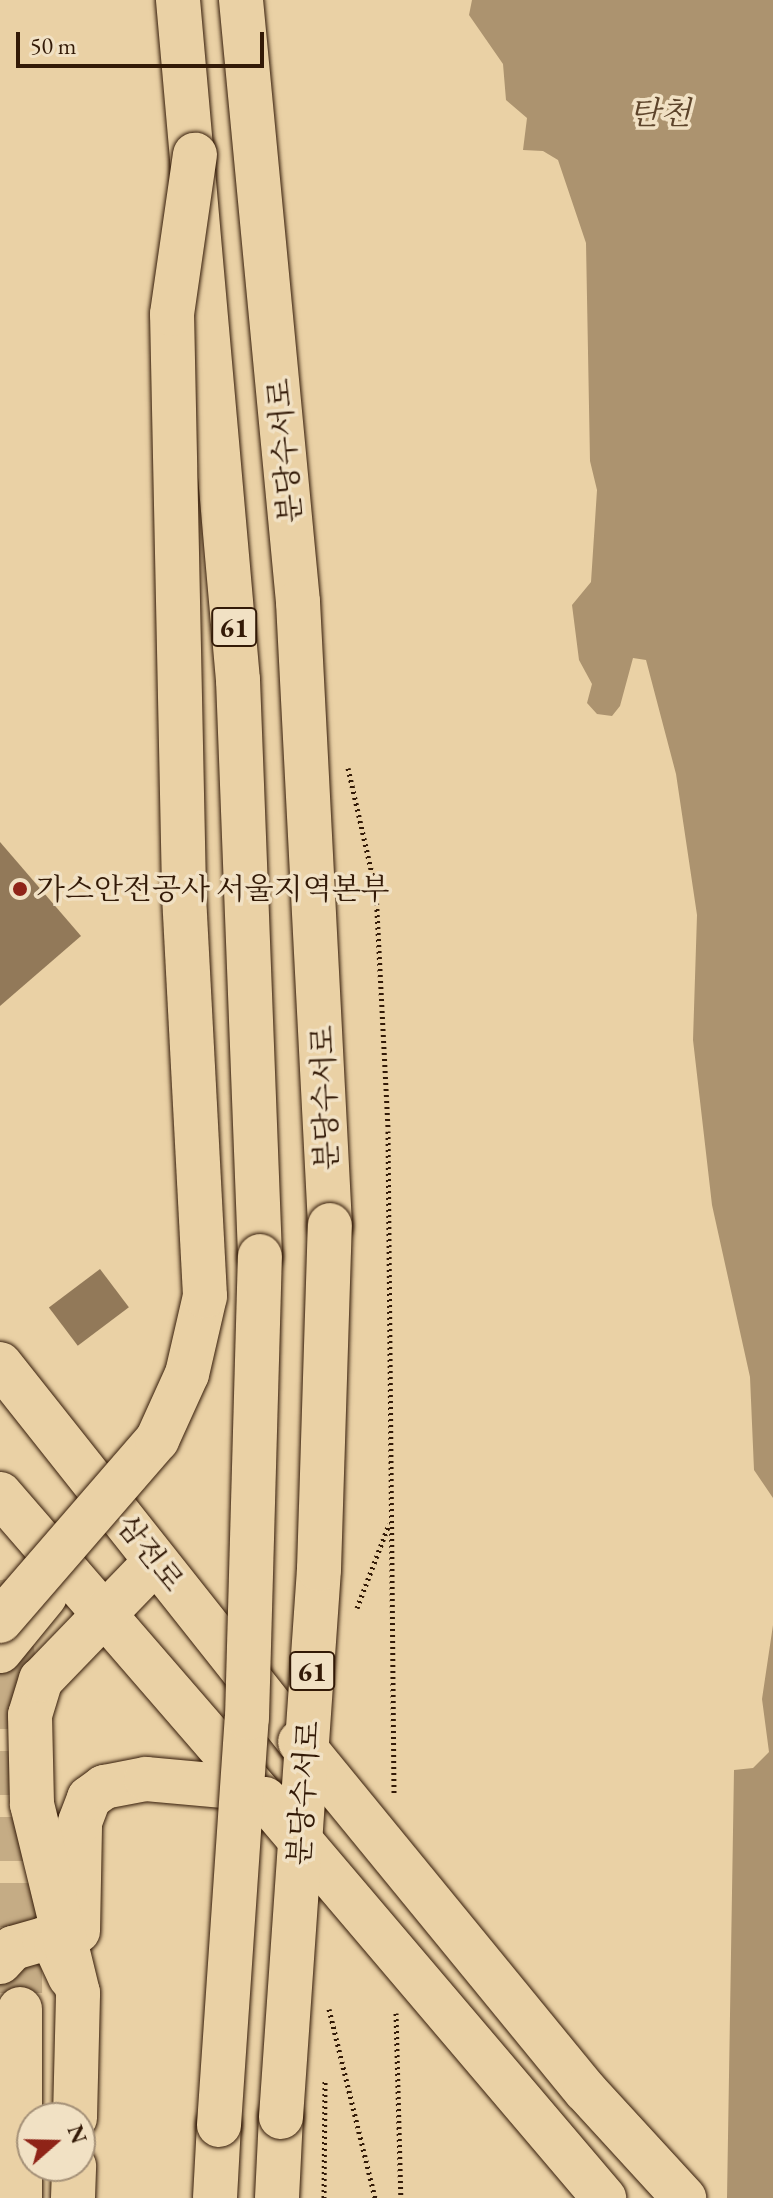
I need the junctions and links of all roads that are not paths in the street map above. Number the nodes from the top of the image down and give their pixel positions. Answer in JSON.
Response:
{"nodes":[{"id":1,"x":178,"y":0,"type":"edge"},
{"id":2,"x":241,"y":0,"type":"edge"},
{"id":3,"x":195,"y":155,"type":"junction"},
{"id":4,"x":0,"y":1364,"type":"edge"},
{"id":5,"x":0,"y":1494,"type":"edge"},
{"id":6,"x":120,"y":1516,"type":"junction"},
{"id":7,"x":156,"y":1561,"type":"junction"},
{"id":8,"x":66,"y":1570,"type":"junction"},
{"id":9,"x":103,"y":1613,"type":"junction"},
{"id":10,"x":0,"y":1621,"type":"edge"},
{"id":11,"x":0,"y":1651,"type":"edge"},
{"id":12,"x":260,"y":1794,"type":"junction"},
{"id":13,"x":0,"y":1962,"type":"edge"},
{"id":14,"x":78,"y":1993,"type":"junction"},
{"id":15,"x":20,"y":2009,"type":"tunnel mouth"},
{"id":16,"x":75,"y":2102,"type":"edge"},
{"id":17,"x":281,"y":2117,"type":"junction"},
{"id":18,"x":20,"y":2198,"type":"edge"},
{"id":19,"x":215,"y":2198,"type":"edge"},
{"id":20,"x":277,"y":2198,"type":"edge"},
{"id":21,"x":284,"y":2198,"type":"edge"},
{"id":22,"x":604,"y":2198,"type":"edge"},
{"id":23,"x":684,"y":2198,"type":"edge"}],
"edges":[{"from":1,"to":3,"type":"main road","name":"분당수서로","number":"61"},
{"from":2,"to":17,"type":"main road","name":"분당수서로","number":"61","bridge":true},
{"from":3,"to":10,"type":"main road","bridge":true},
{"from":3,"to":19,"type":"main road","name":"분당수서로","number":"61","bridge":true},
{"from":4,"to":6,"type":"main road","name":"삼전로"},
{"from":5,"to":8,"type":"main road"},
{"from":6,"to":7,"type":"main road","name":"삼전로"},
{"from":6,"to":8,"type":"main road"},
{"from":7,"to":9,"type":"main road"},
{"from":7,"to":23,"type":"main road","name":"삼전로","bridge":true},
{"from":8,"to":9,"type":"main road"},
{"from":8,"to":11,"type":"main road"},
{"from":9,"to":12,"type":"main road"},
{"from":9,"to":14,"type":"main road"},
{"from":12,"to":14,"type":"main road"},
{"from":12,"to":22,"type":"main road","bridge":true},
{"from":13,"to":14,"type":"main road"},
{"from":14,"to":16,"type":"main road"},
{"from":15,"to":18,"type":"main road"},
{"from":17,"to":20,"type":"main road","name":"분당수서로","number":"61"},
{"from":17,"to":21,"type":"main road"}]}
